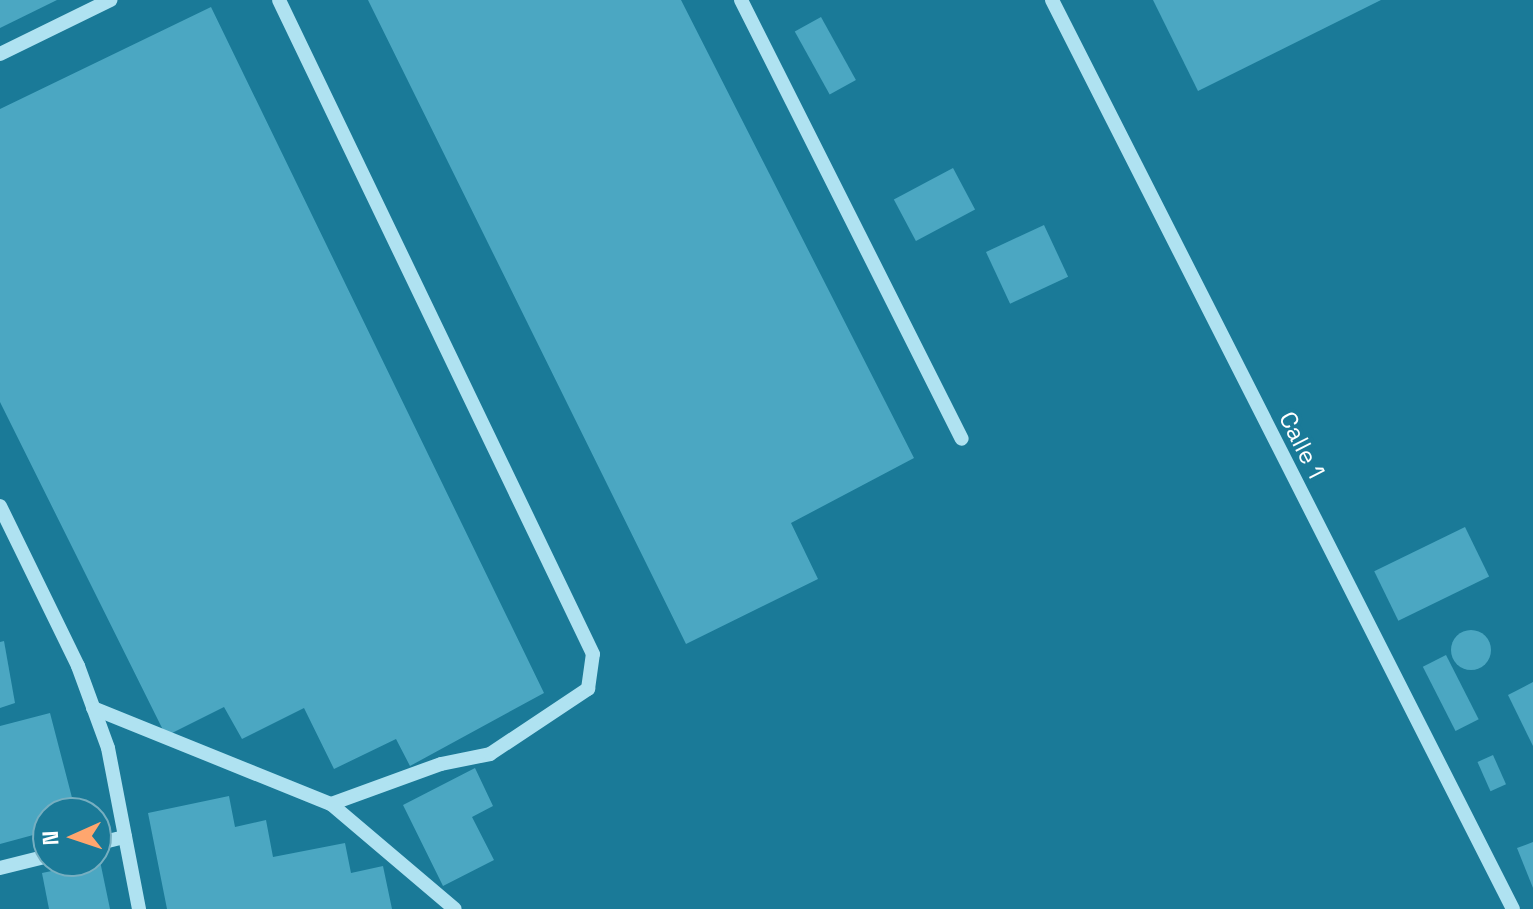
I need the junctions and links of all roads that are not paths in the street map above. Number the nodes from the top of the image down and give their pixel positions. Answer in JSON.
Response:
{"nodes":[{"id":1,"x":110,"y":0,"type":"edge"},
{"id":2,"x":279,"y":0,"type":"edge"},
{"id":3,"x":741,"y":0,"type":"edge"},
{"id":4,"x":1052,"y":0,"type":"edge"},
{"id":5,"x":0,"y":54,"type":"edge"},
{"id":6,"x":962,"y":439,"type":"dead end"},
{"id":7,"x":0,"y":506,"type":"edge"},
{"id":8,"x":93,"y":708,"type":"junction"},
{"id":9,"x":331,"y":804,"type":"junction"},
{"id":10,"x":125,"y":837,"type":"junction"},
{"id":11,"x":112,"y":840,"type":"edge"},
{"id":12,"x":32,"y":860,"type":"edge"},
{"id":13,"x":0,"y":868,"type":"edge"},
{"id":14,"x":139,"y":909,"type":"edge"},
{"id":15,"x":455,"y":909,"type":"edge"},
{"id":16,"x":1513,"y":909,"type":"edge"}],
"edges":[{"from":1,"to":5,"type":"street"},
{"from":2,"to":9,"type":"street"},
{"from":3,"to":6,"type":"street"},
{"from":4,"to":16,"type":"street","name":"Calle 1"},
{"from":7,"to":8,"type":"street"},
{"from":8,"to":9,"type":"street"},
{"from":8,"to":10,"type":"street"},
{"from":9,"to":15,"type":"street"},
{"from":10,"to":11,"type":"street"},
{"from":10,"to":14,"type":"street"},
{"from":12,"to":13,"type":"street"}]}
